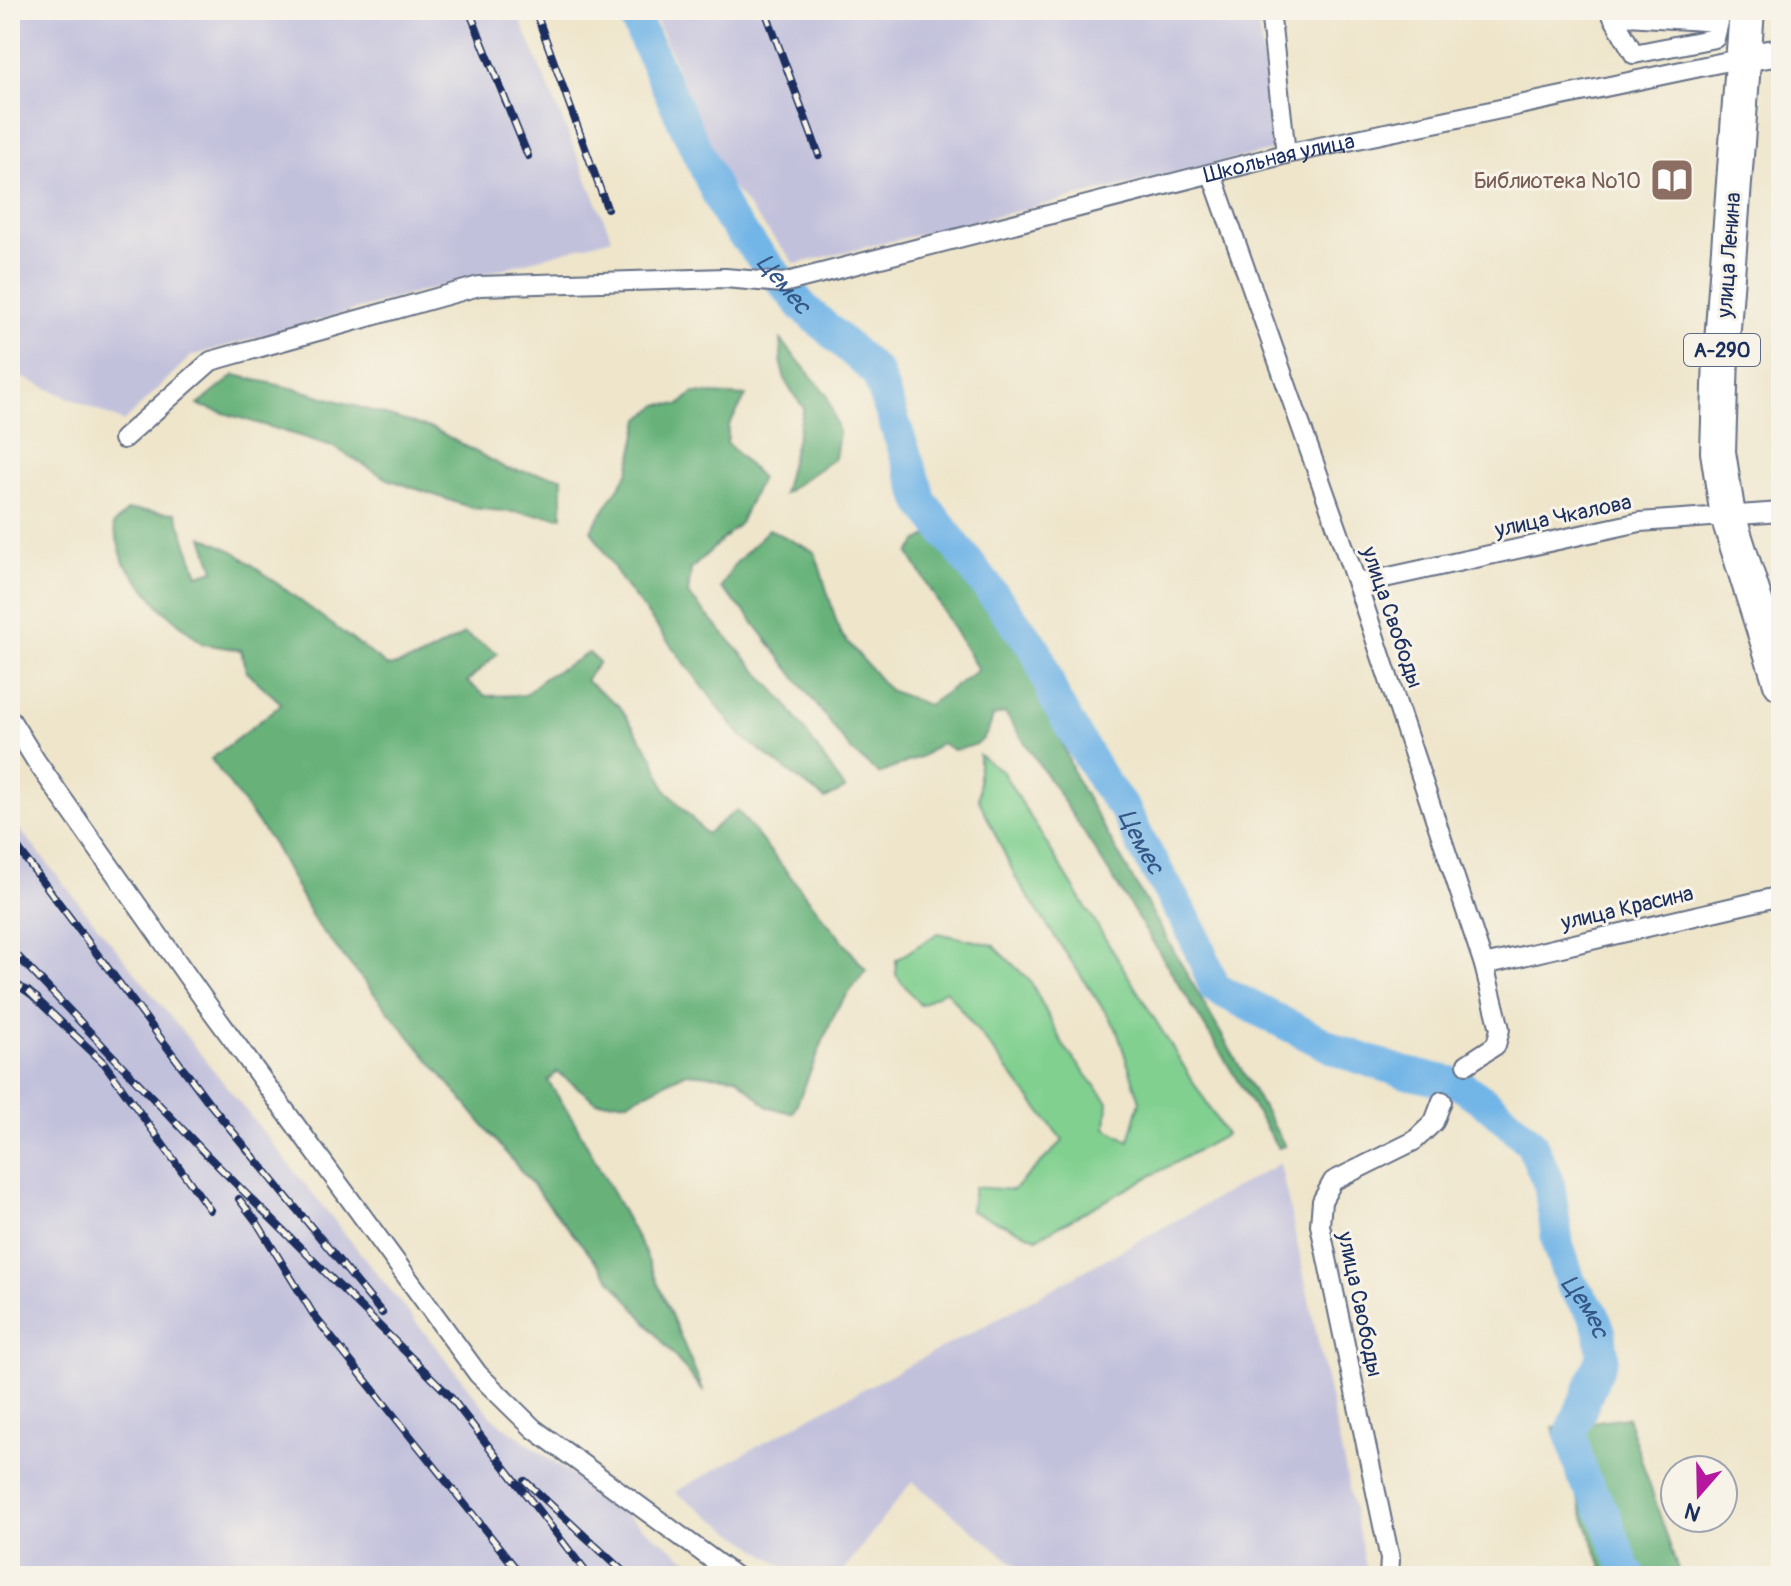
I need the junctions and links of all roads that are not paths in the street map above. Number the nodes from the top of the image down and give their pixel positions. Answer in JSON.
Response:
{"nodes":[{"id":1,"x":1270,"y":10,"type":"edge"},
{"id":2,"x":1670,"y":10,"type":"edge"},
{"id":3,"x":1689,"y":10,"type":"edge"},
{"id":4,"x":1747,"y":10,"type":"edge"},
{"id":5,"x":1612,"y":15,"type":"joint"},
{"id":6,"x":1781,"y":52,"type":"edge"},
{"id":7,"x":1743,"y":58,"type":"junction"},
{"id":8,"x":1286,"y":154,"type":"junction"},
{"id":9,"x":1212,"y":175,"type":"junction"},
{"id":10,"x":123,"y":439,"type":"dead end"},
{"id":11,"x":1781,"y":512,"type":"edge"},
{"id":12,"x":1728,"y":516,"type":"junction"},
{"id":13,"x":1357,"y":584,"type":"junction"},
{"id":14,"x":1781,"y":683,"type":"edge"},
{"id":15,"x":10,"y":719,"type":"edge"},
{"id":16,"x":1781,"y":896,"type":"edge"},
{"id":17,"x":1484,"y":965,"type":"junction"},
{"id":18,"x":1467,"y":1064,"type":"dead end"},
{"id":19,"x":1442,"y":1101,"type":"dead end"},
{"id":20,"x":735,"y":1576,"type":"edge"},
{"id":21,"x":1389,"y":1576,"type":"edge"}],
"edges":[{"from":1,"to":8,"type":"street"},
{"from":2,"to":3,"type":"street"},
{"from":4,"to":7,"type":"highway","name":"улица Ленина","number":"А-290"},
{"from":5,"to":5,"type":"street"},
{"from":6,"to":7,"type":"street","name":"Школьная улица"},
{"from":7,"to":8,"type":"street","name":"Школьная улица"},
{"from":7,"to":12,"type":"highway","name":"улица Ленина","number":"А-290"},
{"from":8,"to":9,"type":"street","name":"Школьная улица"},
{"from":9,"to":10,"type":"street","name":"Школьная улица"},
{"from":9,"to":13,"type":"street","name":"улица Свободы"},
{"from":11,"to":12,"type":"street","name":"улица Чкалова"},
{"from":12,"to":13,"type":"street","name":"улица Чкалова"},
{"from":12,"to":14,"type":"highway","name":"улица Ленина","number":"А-290"},
{"from":13,"to":17,"type":"street","name":"улица Свободы"},
{"from":15,"to":20,"type":"street"},
{"from":16,"to":17,"type":"street","name":"улица Красина"},
{"from":17,"to":18,"type":"street","name":"улица Свободы"},
{"from":19,"to":21,"type":"street","name":"улица Свободы"}]}
